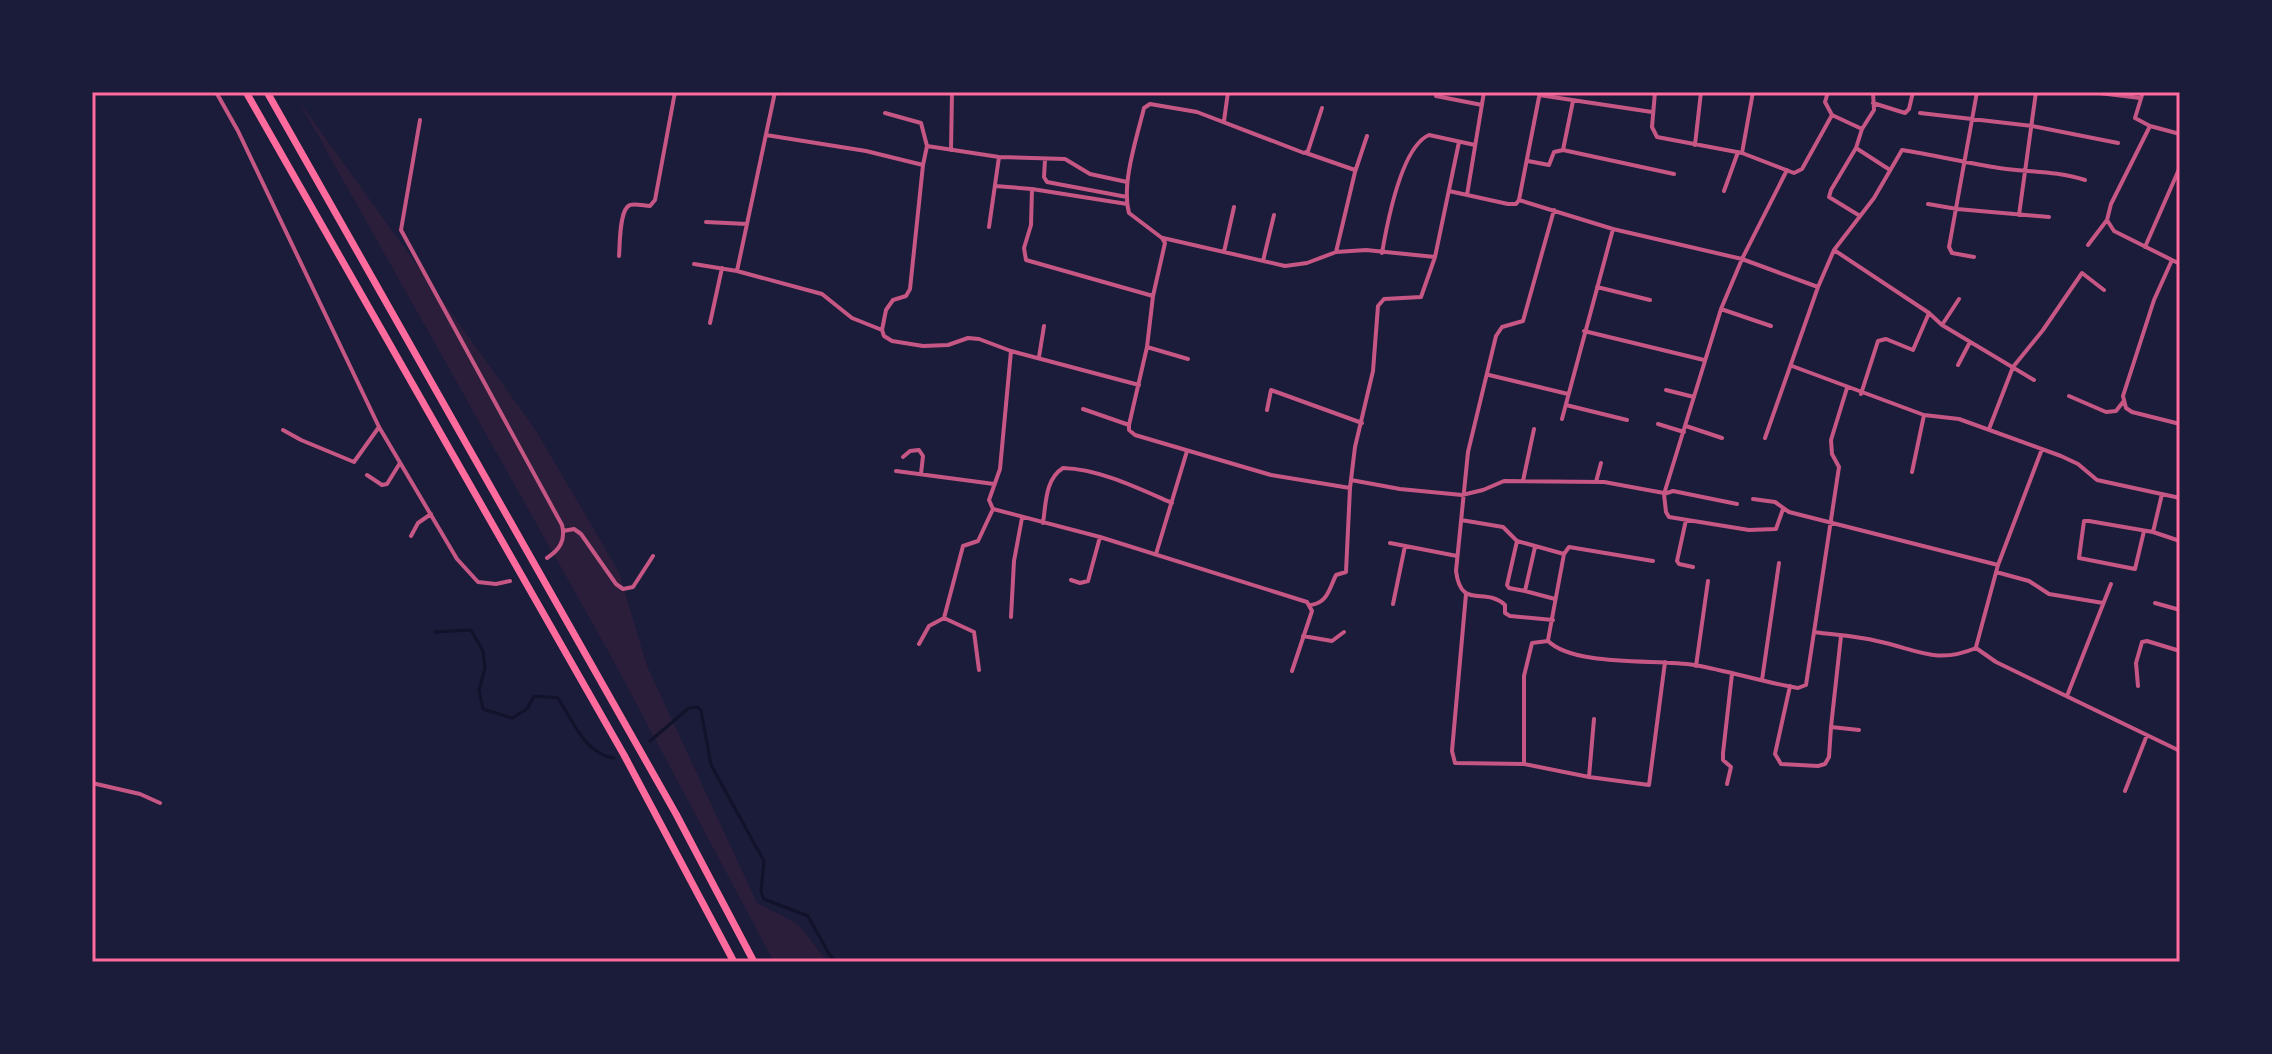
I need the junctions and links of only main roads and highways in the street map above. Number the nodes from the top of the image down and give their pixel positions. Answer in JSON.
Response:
{"nodes":[{"id":1,"x":246,"y":92,"type":"edge"},
{"id":2,"x":267,"y":92,"type":"edge"},
{"id":3,"x":734,"y":962,"type":"edge"},
{"id":4,"x":754,"y":962,"type":"edge"}],
"edges":[{"from":1,"to":3,"type":"highway"},
{"from":2,"to":4,"type":"highway"}]}
